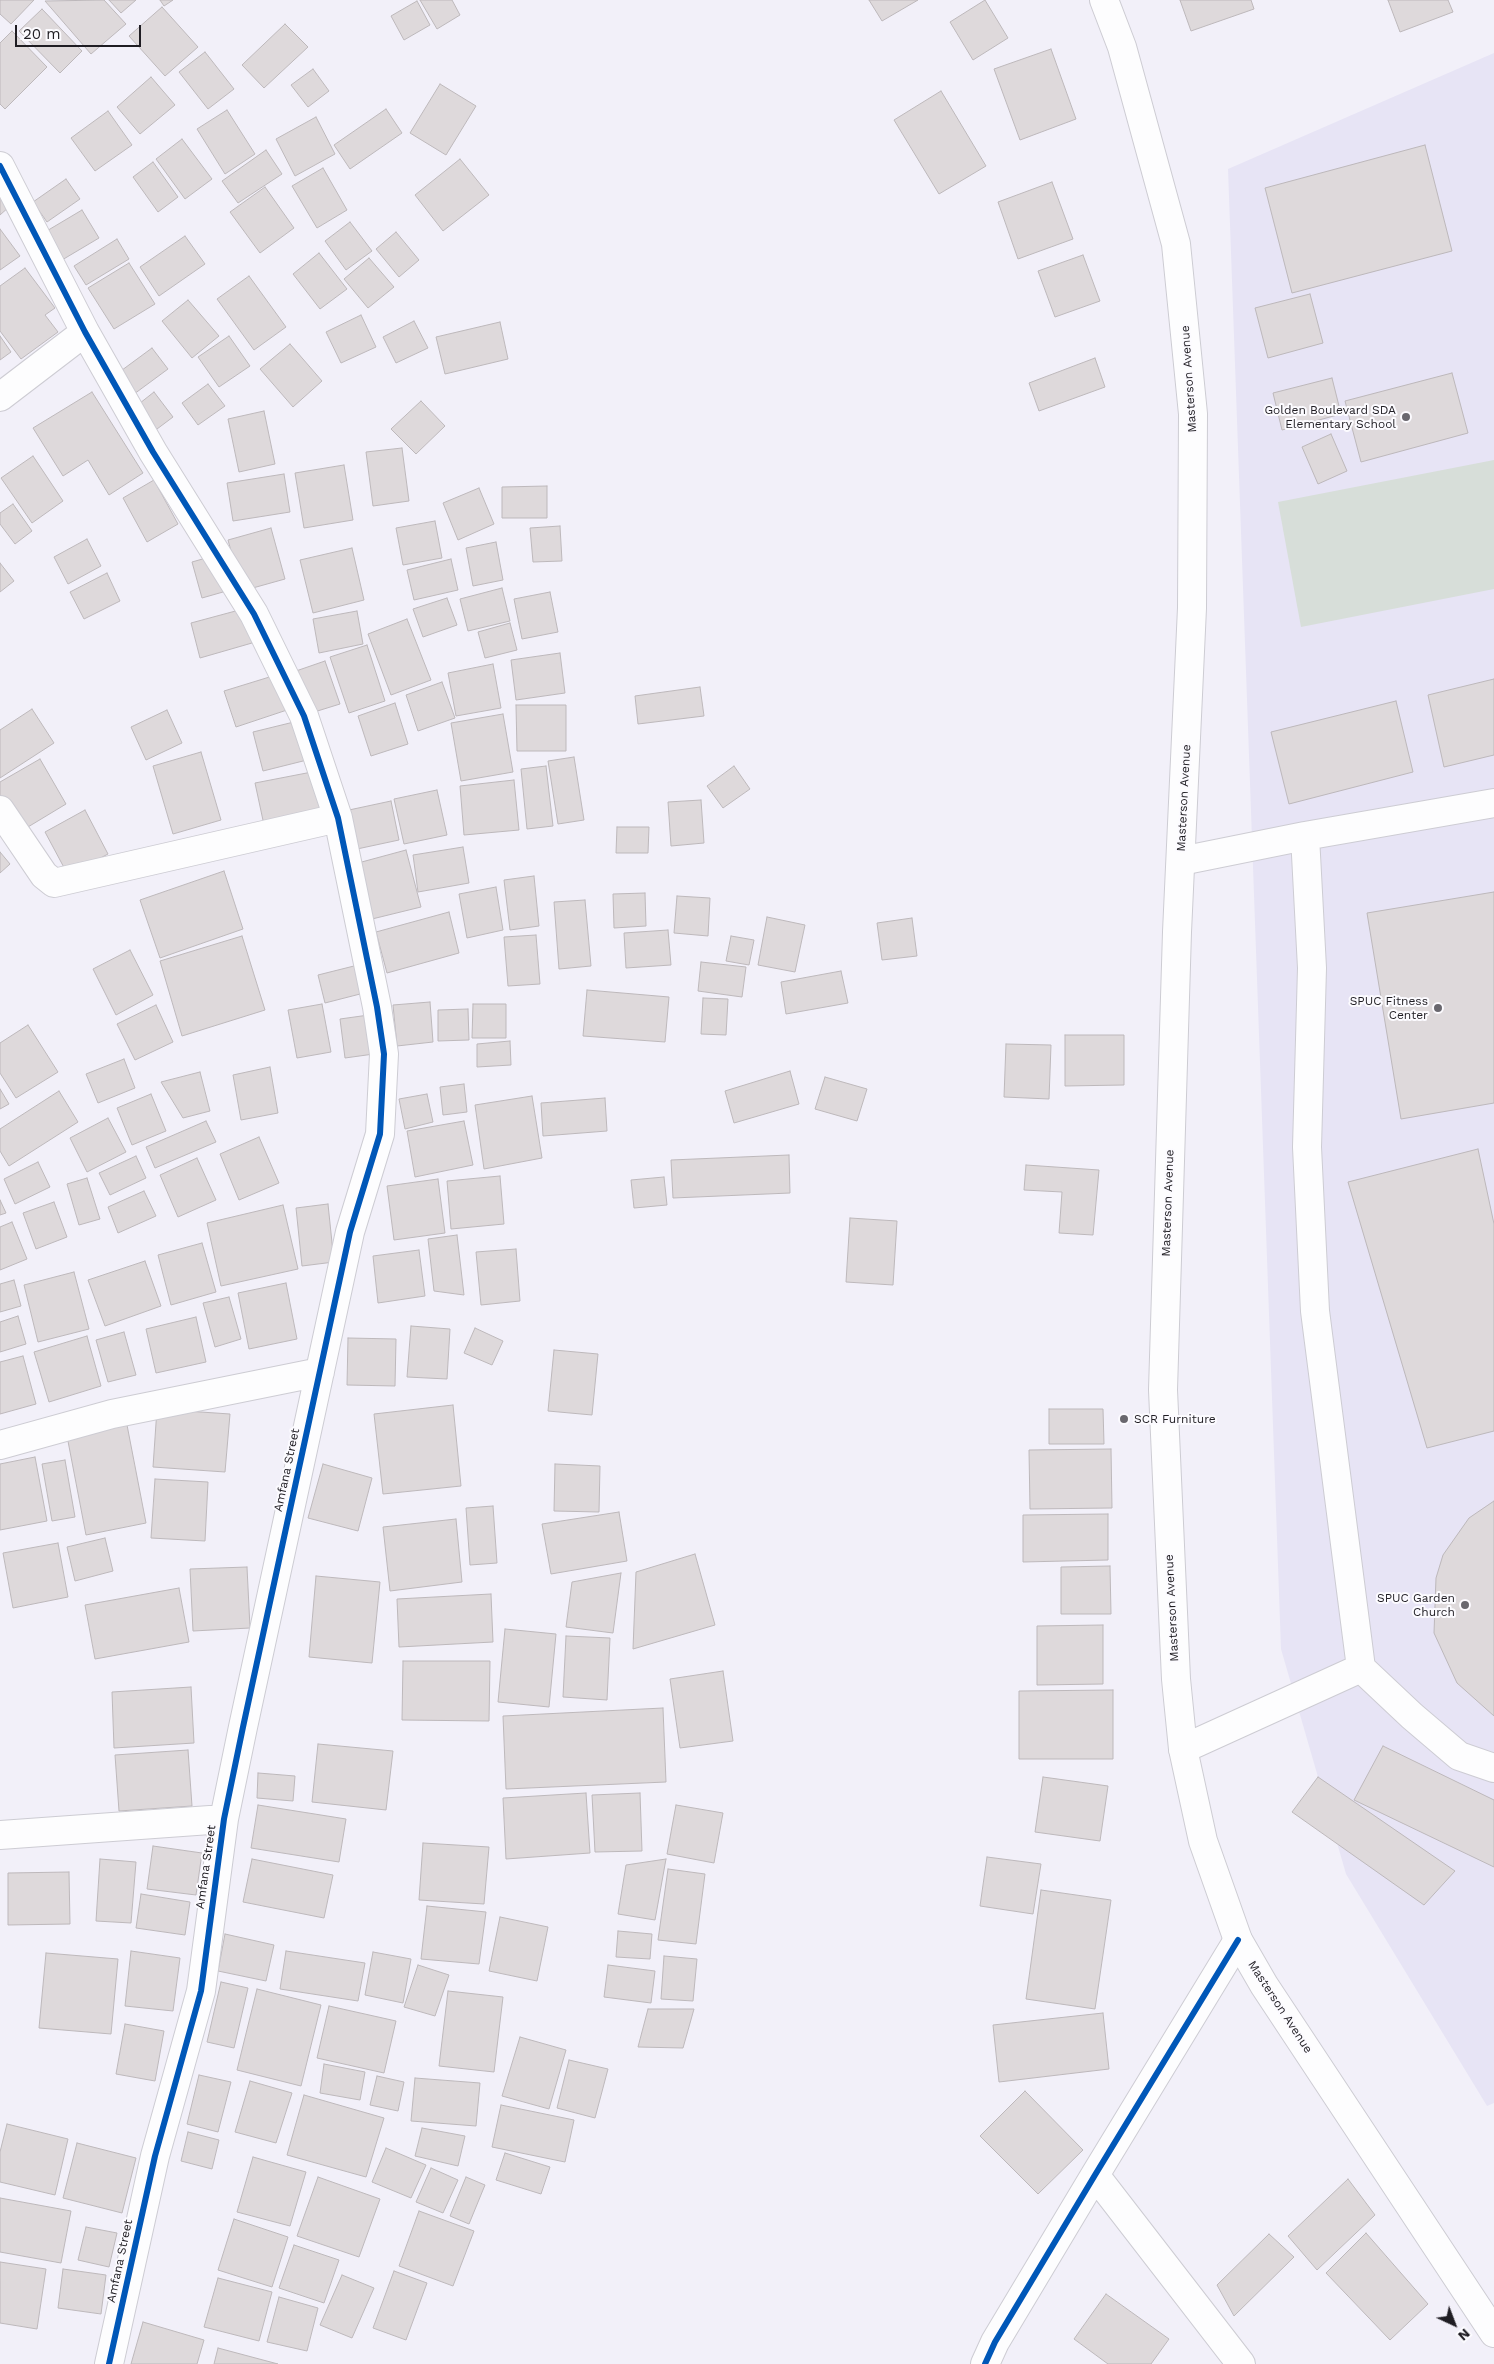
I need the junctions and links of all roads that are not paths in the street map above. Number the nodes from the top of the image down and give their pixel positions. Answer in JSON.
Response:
{"nodes":[{"id":1,"x":1104,"y":0,"type":"edge"},
{"id":2,"x":0,"y":166,"type":"edge"},
{"id":3,"x":85,"y":332,"type":"junction"},
{"id":4,"x":0,"y":397,"type":"edge"},
{"id":5,"x":1494,"y":803,"type":"edge"},
{"id":6,"x":0,"y":810,"type":"edge"},
{"id":7,"x":338,"y":818,"type":"junction"},
{"id":8,"x":1305,"y":836,"type":"junction"},
{"id":9,"x":1181,"y":862,"type":"junction"},
{"id":10,"x":320,"y":1372,"type":"junction"},
{"id":11,"x":0,"y":1445,"type":"edge"},
{"id":12,"x":1361,"y":1668,"type":"junction"},
{"id":13,"x":1183,"y":1749,"type":"junction"},
{"id":14,"x":1494,"y":1768,"type":"edge"},
{"id":15,"x":224,"y":1819,"type":"junction"},
{"id":16,"x":0,"y":1835,"type":"edge"},
{"id":17,"x":1238,"y":1940,"type":"junction"},
{"id":18,"x":1095,"y":2175,"type":"junction"},
{"id":19,"x":1491,"y":2322,"type":"edge"},
{"id":20,"x":109,"y":2364,"type":"edge"},
{"id":21,"x":985,"y":2364,"type":"edge"},
{"id":22,"x":1241,"y":2364,"type":"edge"}],
"edges":[{"from":1,"to":9,"type":"street","name":"Masterson Avenue"},
{"from":2,"to":3,"type":"street","name":"Amfana Street"},
{"from":3,"to":4,"type":"street"},
{"from":3,"to":7,"type":"street","name":"Amfana Street"},
{"from":5,"to":8,"type":"street"},
{"from":6,"to":7,"type":"street"},
{"from":7,"to":10,"type":"street","name":"Amfana Street"},
{"from":8,"to":9,"type":"street"},
{"from":8,"to":12,"type":"street"},
{"from":9,"to":13,"type":"street","name":"Masterson Avenue"},
{"from":10,"to":11,"type":"street"},
{"from":10,"to":15,"type":"street","name":"Amfana Street"},
{"from":12,"to":13,"type":"street"},
{"from":12,"to":14,"type":"street"},
{"from":13,"to":17,"type":"street","name":"Masterson Avenue"},
{"from":15,"to":16,"type":"street"},
{"from":15,"to":20,"type":"street","name":"Amfana Street"},
{"from":17,"to":18,"type":"street"},
{"from":17,"to":19,"type":"street","name":"Masterson Avenue"},
{"from":18,"to":21,"type":"street"},
{"from":18,"to":22,"type":"street"}]}
